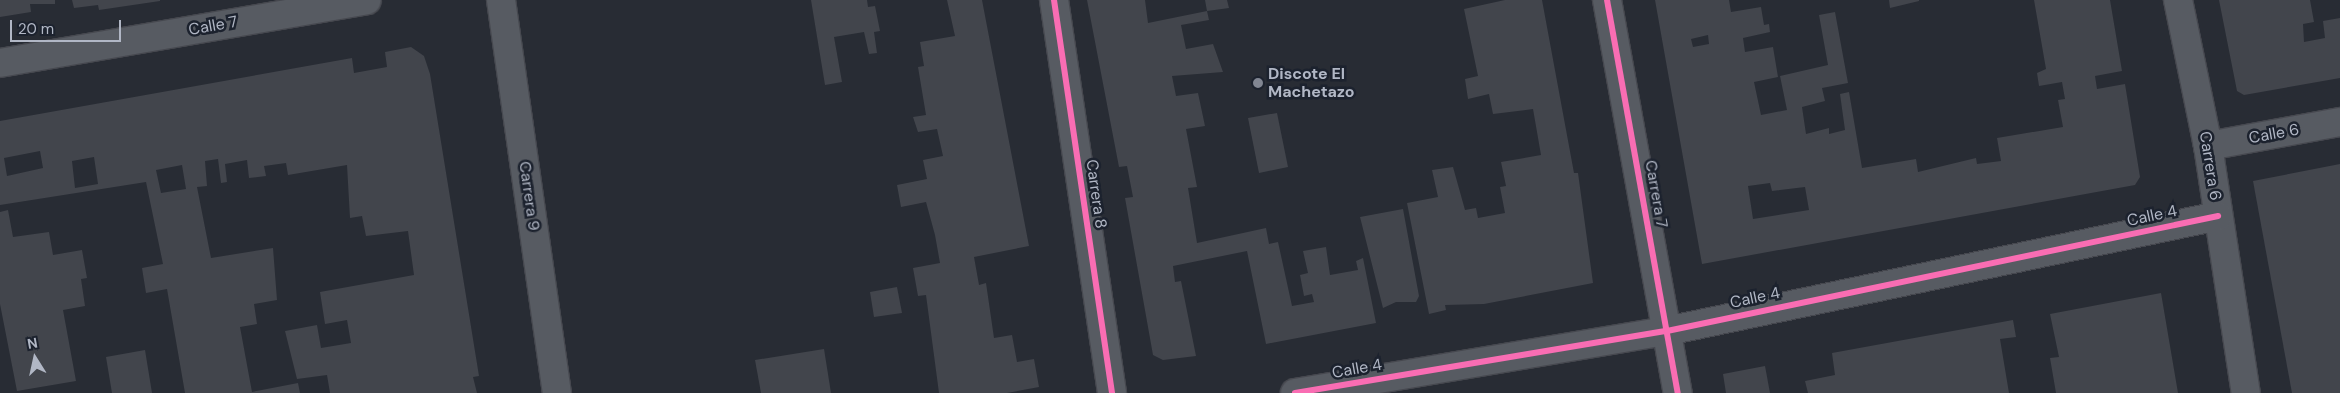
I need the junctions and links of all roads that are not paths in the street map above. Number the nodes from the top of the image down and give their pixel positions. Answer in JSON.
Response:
{"nodes":[{"id":1,"x":367,"y":0,"type":"edge"},
{"id":2,"x":501,"y":0,"type":"edge"},
{"id":3,"x":1054,"y":0,"type":"edge"},
{"id":4,"x":1607,"y":0,"type":"edge"},
{"id":5,"x":2178,"y":0,"type":"edge"},
{"id":6,"x":0,"y":63,"type":"edge"},
{"id":7,"x":2340,"y":122,"type":"edge"},
{"id":8,"x":2208,"y":146,"type":"junction"},
{"id":9,"x":2218,"y":216,"type":"junction"},
{"id":10,"x":1667,"y":330,"type":"junction"},
{"id":11,"x":557,"y":393,"type":"edge"},
{"id":12,"x":1112,"y":393,"type":"edge"},
{"id":13,"x":1294,"y":393,"type":"edge"},
{"id":14,"x":1678,"y":393,"type":"edge"},
{"id":15,"x":2246,"y":393,"type":"edge"}],
"edges":[{"from":1,"to":6,"type":"street","name":"Calle 7"},
{"from":2,"to":11,"type":"street","name":"Carrera 9"},
{"from":3,"to":12,"type":"street","name":"Carrera 8"},
{"from":4,"to":10,"type":"street","name":"Carrera 7"},
{"from":5,"to":8,"type":"street","name":"Carrera 6"},
{"from":7,"to":8,"type":"street","name":"Calle 6"},
{"from":8,"to":9,"type":"street","name":"Carrera 6"},
{"from":9,"to":10,"type":"street","name":"Calle 4"},
{"from":9,"to":15,"type":"street","name":"Carrera 6"},
{"from":10,"to":13,"type":"street","name":"Calle 4"},
{"from":10,"to":14,"type":"street","name":"Carrera 7"}]}
